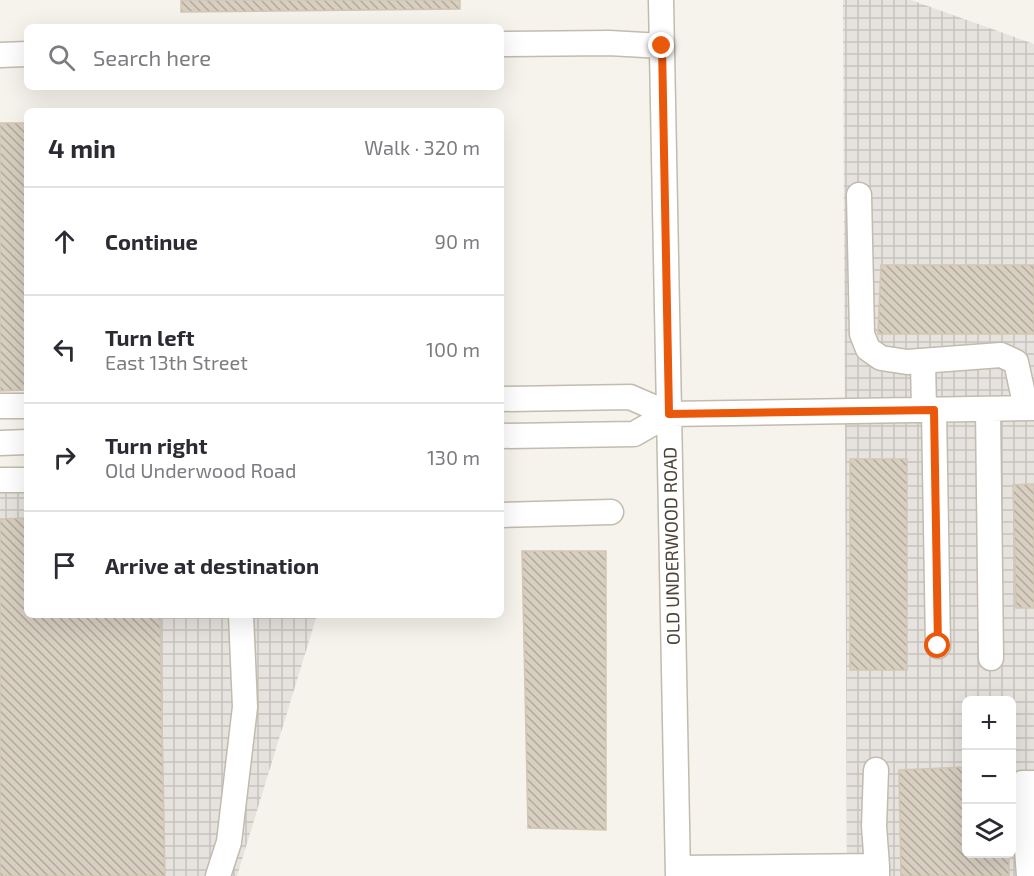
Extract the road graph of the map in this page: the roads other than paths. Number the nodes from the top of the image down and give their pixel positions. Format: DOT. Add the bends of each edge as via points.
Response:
graph roads {
  1 [pos="661,0"];
  2 [pos="504,44"];
  3 [pos="662,46"];
  4 [pos="24,54"];
  5 [pos="0,55"];
  6 [pos="859,195"];
  7 [pos="923,361"];
  8 [pos="504,399"];
  9 [pos="0,406"];
  10 [pos="24,406"];
  11 [pos="1030,408"];
  12 [pos="988,409"];
  13 [pos="929,410"];
  14 [pos="669,414"];
  15 [pos="504,436"];
  16 [pos="24,442"];
  17 [pos="0,443"];
  18 [pos="0,480"];
  19 [pos="24,480"];
  20 [pos="611,512"];
  21 [pos="504,515"];
  22 [pos="241,618"];
  23 [pos="938,646"];
  24 [pos="991,658"];
  25 [pos="876,770"];
  26 [pos="1034,783"];
  27 [pos="877,871"];
  28 [pos="678,872"];
  29 [pos="218,876"];
  30 [pos="1029,876"];
  1 -- 3 [label="street, OLD UNDERWOOD ROAD"];
  2 -- 3 [label="street"];
  3 -- 14 [label="street, OLD UNDERWOOD ROAD"];
  4 -- 5 [label="street"];
  6 -- 7 [label="street" via="862,334 868,349 881,358"];
  7 -- 11 [label="street" via="1001,355 1016,362"];
  7 -- 13 [label="street"];
  8 -- 14 [label="street" via="630,397"];
  9 -- 10 [label="street"];
  11 -- 12 [label="street"];
  12 -- 13 [label="street"];
  12 -- 24 [label="street"];
  13 -- 14 [label="street"];
  13 -- 23 [label="street"];
  14 -- 15 [label="street" via="634,434"];
  14 -- 28 [label="street, OLD UNDERWOOD ROAD"];
  16 -- 17 [label="street"];
  18 -- 19 [label="street"];
  20 -- 21 [label="street"];
  22 -- 29 [label="street" via="245,707 229,842"];
  25 -- 27 [label="street"];
  26 -- 30 [label="street" via="1022,783"];
  27 -- 28 [label="street"];
}
